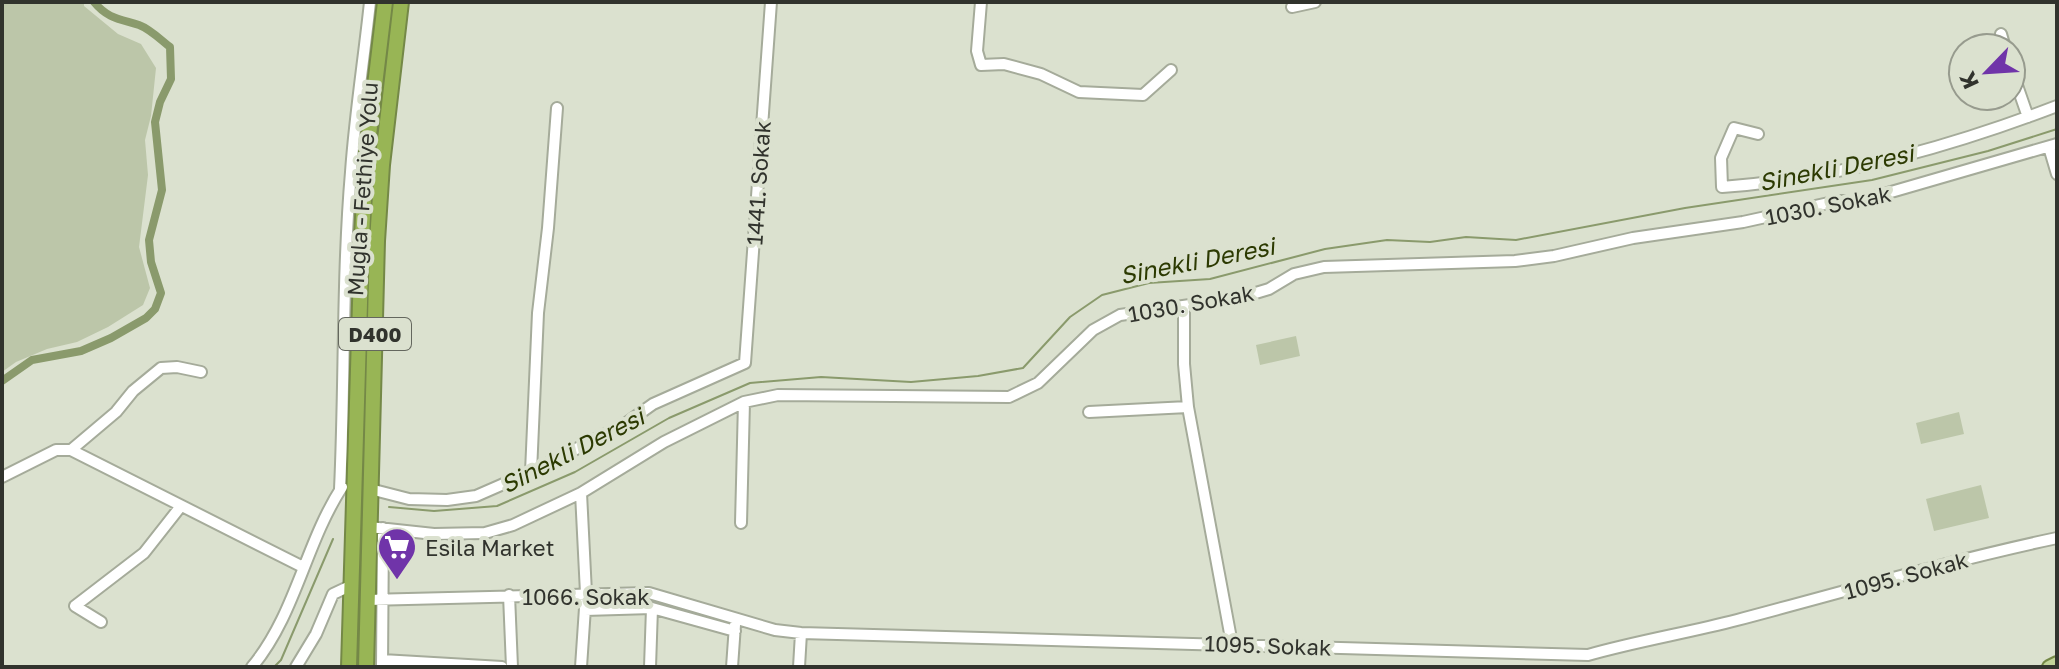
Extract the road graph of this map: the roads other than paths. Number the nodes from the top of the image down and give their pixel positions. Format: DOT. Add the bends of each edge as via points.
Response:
graph roads {
  1 [pos="370,2"];
  2 [pos="385,2"];
  3 [pos="401,2"];
  4 [pos="771,2"];
  5 [pos="981,2"];
  6 [pos="1315,2"];
  7 [pos="1292,7"];
  8 [pos="1171,70"];
  9 [pos="2057,106"];
  10 [pos="557,108"];
  11 [pos="2026,112"];
  12 [pos="2028,117"];
  13 [pos="1758,134"];
  14 [pos="2053,146"];
  15 [pos="2057,174"];
  16 [pos="344,296"];
  17 [pos="360,296"];
  18 [pos="1184,306"];
  19 [pos="201,372"];
  20 [pos="744,402"];
  21 [pos="1188,407"];
  22 [pos="1089,412"];
  23 [pos="71,450"];
  24 [pos="354,468"];
  25 [pos="531,472"];
  26 [pos="2,477"];
  27 [pos="340,489"];
  28 [pos="370,489"];
  29 [pos="581,493"];
  30 [pos="181,506"];
  31 [pos="741,523"];
  32 [pos="376,528"];
  33 [pos="2057,538"];
  34 [pos="303,567"];
  35 [pos="350,586"];
  36 [pos="586,593"];
  37 [pos="509,595"];
  38 [pos="374,600"];
  39 [pos="652,608"];
  40 [pos="585,610"];
  41 [pos="101,622"];
  42 [pos="735,625"];
  43 [pos="801,633"];
  44 [pos="1232,644"];
  45 [pos="382,663"];
  46 [pos="2057,663"];
  47 [pos="439,665"];
  48 [pos="252,667"];
  49 [pos="296,667"];
  50 [pos="349,667"];
  51 [pos="366,667"];
  52 [pos="502,667"];
  53 [pos="512,667"];
  54 [pos="581,667"];
  55 [pos="650,667"];
  56 [pos="732,667"];
  57 [pos="799,667"];
  58 [pos="2049,667"];
  1 -- 16 [label="street" via="351,171"];
  2 -- 17 [label="highway, Muğla - Fethiye Yolu / D400" via="366,160"];
  3 -- 28 [label="highway, Muğla - Fethiye Yolu / D400" via="382,165"];
  4 -- 25 [label="street, 1441. Sokak" via="745,363 653,404"];
  5 -- 8 [label="street" via="981,65 1004,64 1041,74 1079,92 1143,95"];
  6 -- 7 [label="street"];
  9 -- 12 [label="street"];
  10 -- 25 [label="street" via="538,313"];
  11 -- 12 [label="street"];
  12 -- 13 [label="street" via="1917,154 1722,187 1721,158 1734,128"];
  14 -- 15 [label="street"];
  14 -- 18 [label="street, 1030. Sokak" via="1860,201 1515,261 1324,267 1239,298"];
  16 -- 17 [label="street"];
  16 -- 27 [label="street"];
  17 -- 24 [label="highway, Muğla - Fethiye Yolu / D400"];
  18 -- 20 [label="street, 1030. Sokak" via="1120,315 1093,330 1038,383 1009,397 778,395"];
  18 -- 21 [label="street"];
  19 -- 23 [label="street" via="161,368"];
  20 -- 29 [label="street, 1030. Sokak" via="664,442"];
  20 -- 31 [label="street"];
  21 -- 22 [label="street"];
  21 -- 44 [label="street"];
  23 -- 26 [label="street" via="56,450"];
  23 -- 30 [label="street"];
  24 -- 27 [label="street"];
  24 -- 35 [label="highway, Muğla - Fethiye Yolu / D400"];
  25 -- 28 [label="street" via="476,496 447,500 409,499"];
  27 -- 34 [label="street"];
  28 -- 32 [label="highway, Muğla - Fethiye Yolu / D400"];
  29 -- 32 [label="street, 1030. Sokak" via="485,533"];
  29 -- 36 [label="street"];
  30 -- 34 [label="street"];
  30 -- 41 [label="street" via="144,553 75,606"];
  32 -- 38 [label="highway, Muğla - Fethiye Yolu / D400"];
  33 -- 44 [label="street, 1095. Sokak" via="1588,655"];
  34 -- 48 [label="street" via="271,644"];
  35 -- 49 [label="street" via="333,594"];
  35 -- 50 [label="highway, Muğla - Fethiye Yolu / D400"];
  36 -- 37 [label="street, 1066. Sokak"];
  36 -- 40 [label="street"];
  36 -- 42 [label="street, 1066. Sokak" via="649,593"];
  37 -- 38 [label="street, 1066. Sokak"];
  37 -- 53 [label="street"];
  38 -- 45 [label="street"];
  38 -- 51 [label="highway, Muğla - Fethiye Yolu / D400"];
  39 -- 40 [label="street"];
  39 -- 42 [label="street"];
  39 -- 55 [label="street"];
  40 -- 54 [label="street"];
  42 -- 43 [label="street, 1066. Sokak"];
  42 -- 56 [label="street"];
  43 -- 44 [label="street, 1095. Sokak"];
  43 -- 57 [label="street"];
  45 -- 47 [label="street"];
  46 -- 58 [label="main road"];
  47 -- 52 [label="street"];
}
